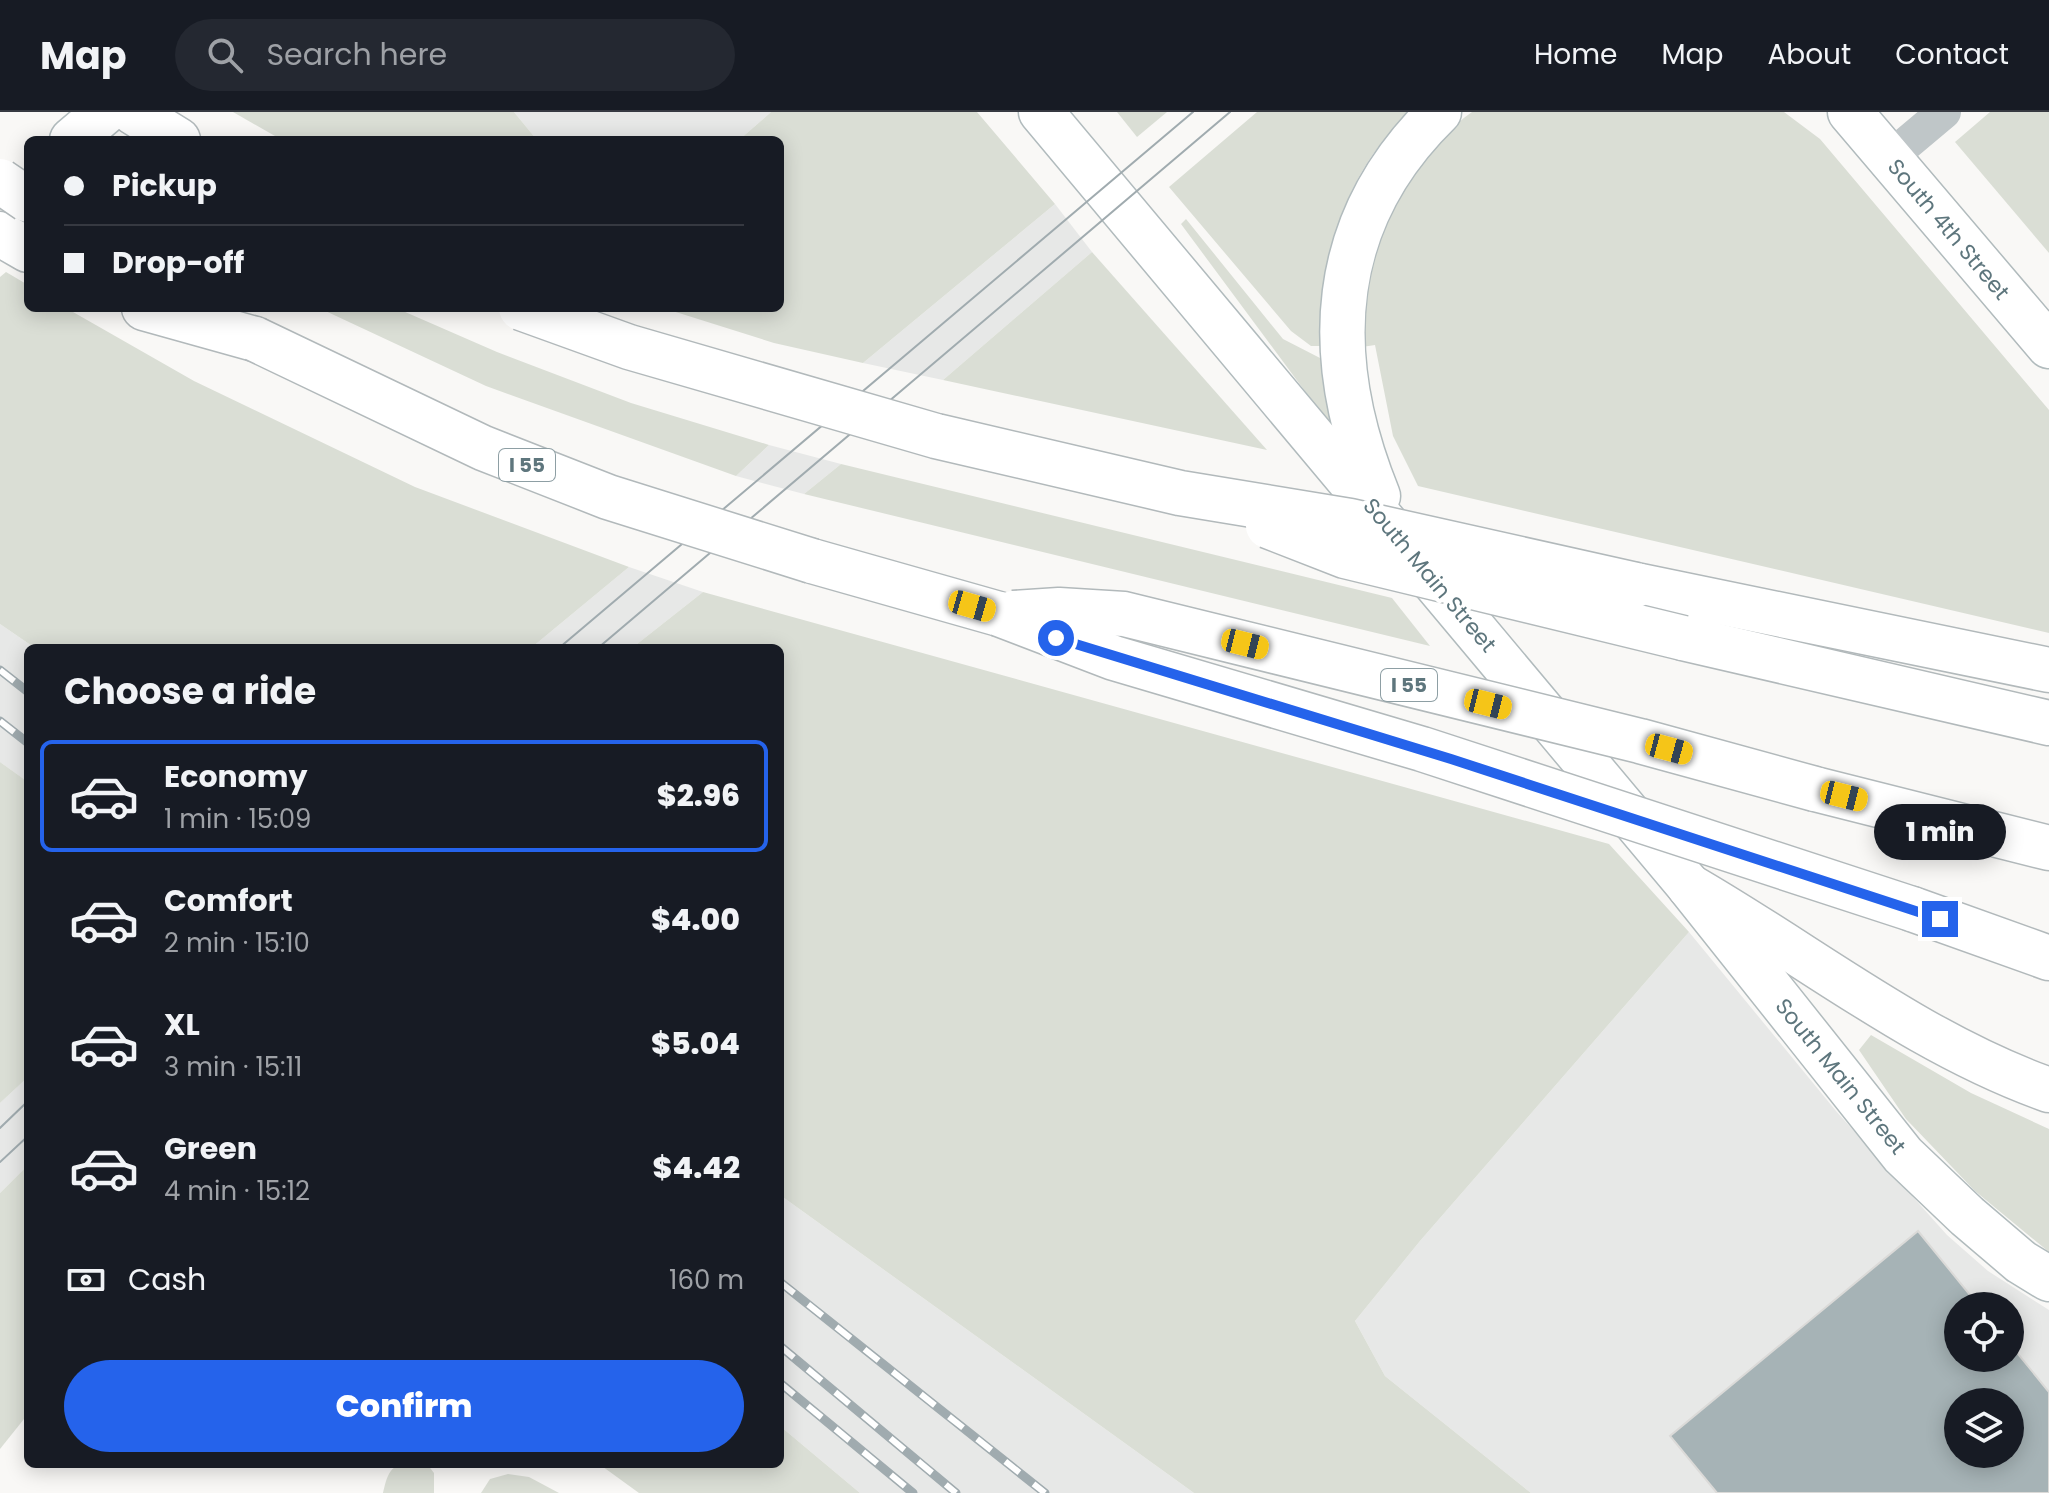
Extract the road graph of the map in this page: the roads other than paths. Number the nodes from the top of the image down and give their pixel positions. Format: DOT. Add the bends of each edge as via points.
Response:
graph roads {
  1 [pos="105,112"];
  2 [pos="133,112"];
  3 [pos="1041,112"];
  4 [pos="1076,112"];
  5 [pos="1439,112"];
  6 [pos="1850,112"];
  7 [pos="1944,112"];
  8 [pos="77,136"];
  9 [pos="172,136"];
  10 [pos="1894,154"];
  11 [pos="0,181"];
  12 [pos="24,181"];
  13 [pos="1105,187"];
  14 [pos="24,197"];
  15 [pos="0,202"];
  16 [pos="0,234"];
  17 [pos="24,248"];
  18 [pos="158,312"];
  19 [pos="209,312"];
  20 [pos="532,312"];
  21 [pos="2045,337"];
  22 [pos="255,339"];
  23 [pos="1180,493"];
  24 [pos="1392,531"];
  25 [pos="999,614"];
  26 [pos="2049,670"];
  27 [pos="2049,723"];
  28 [pos="2049,848"];
  29 [pos="1689,886"];
  30 [pos="2049,958"];
  31 [pos="2049,1090"];
  32 [pos="2049,1279"];
  1 -- 8 [label="main road"];
  2 -- 9 [label="main road"];
  3 -- 13 [label="main road, South Main Street"];
  4 -- 13 [label="main road"];
  5 -- 24 [label="main road" via="1406,144 1373,199 1350,259 1340,325 1346,393 1361,455"];
  6 -- 10 [label="main road, South 4th Street"];
  7 -- 10 [label="street"];
  10 -- 21 [label="main road, South 4th Street"];
  11 -- 14 [label="main road, bridge"];
  12 -- 15 [label="main road"];
  13 -- 24 [label="main road, South Main Street"];
  16 -- 17 [label="main road"];
  18 -- 22 [label="main road"];
  19 -- 22 [label="main road, I 55"];
  20 -- 23 [label="main road, bridge" via="790,396"];
  22 -- 25 [label="main road, I 55, bridge" via="483,448 608,497"];
  23 -- 26 [label="main road, bridge" via="1350,521"];
  23 -- 27 [label="main road, bridge" via="1345,556"];
  24 -- 29 [label="main road, South Main Street"];
  25 -- 28 [label="main road, I 55, bridge" via="1124,614"];
  25 -- 30 [label="main road, I 55, bridge" via="1114,658 1422,749"];
  29 -- 31 [label="main road" via="1766,931 1855,994"];
  29 -- 32 [label="main road, South Main Street" via="1903,1155 1978,1226"];
}
